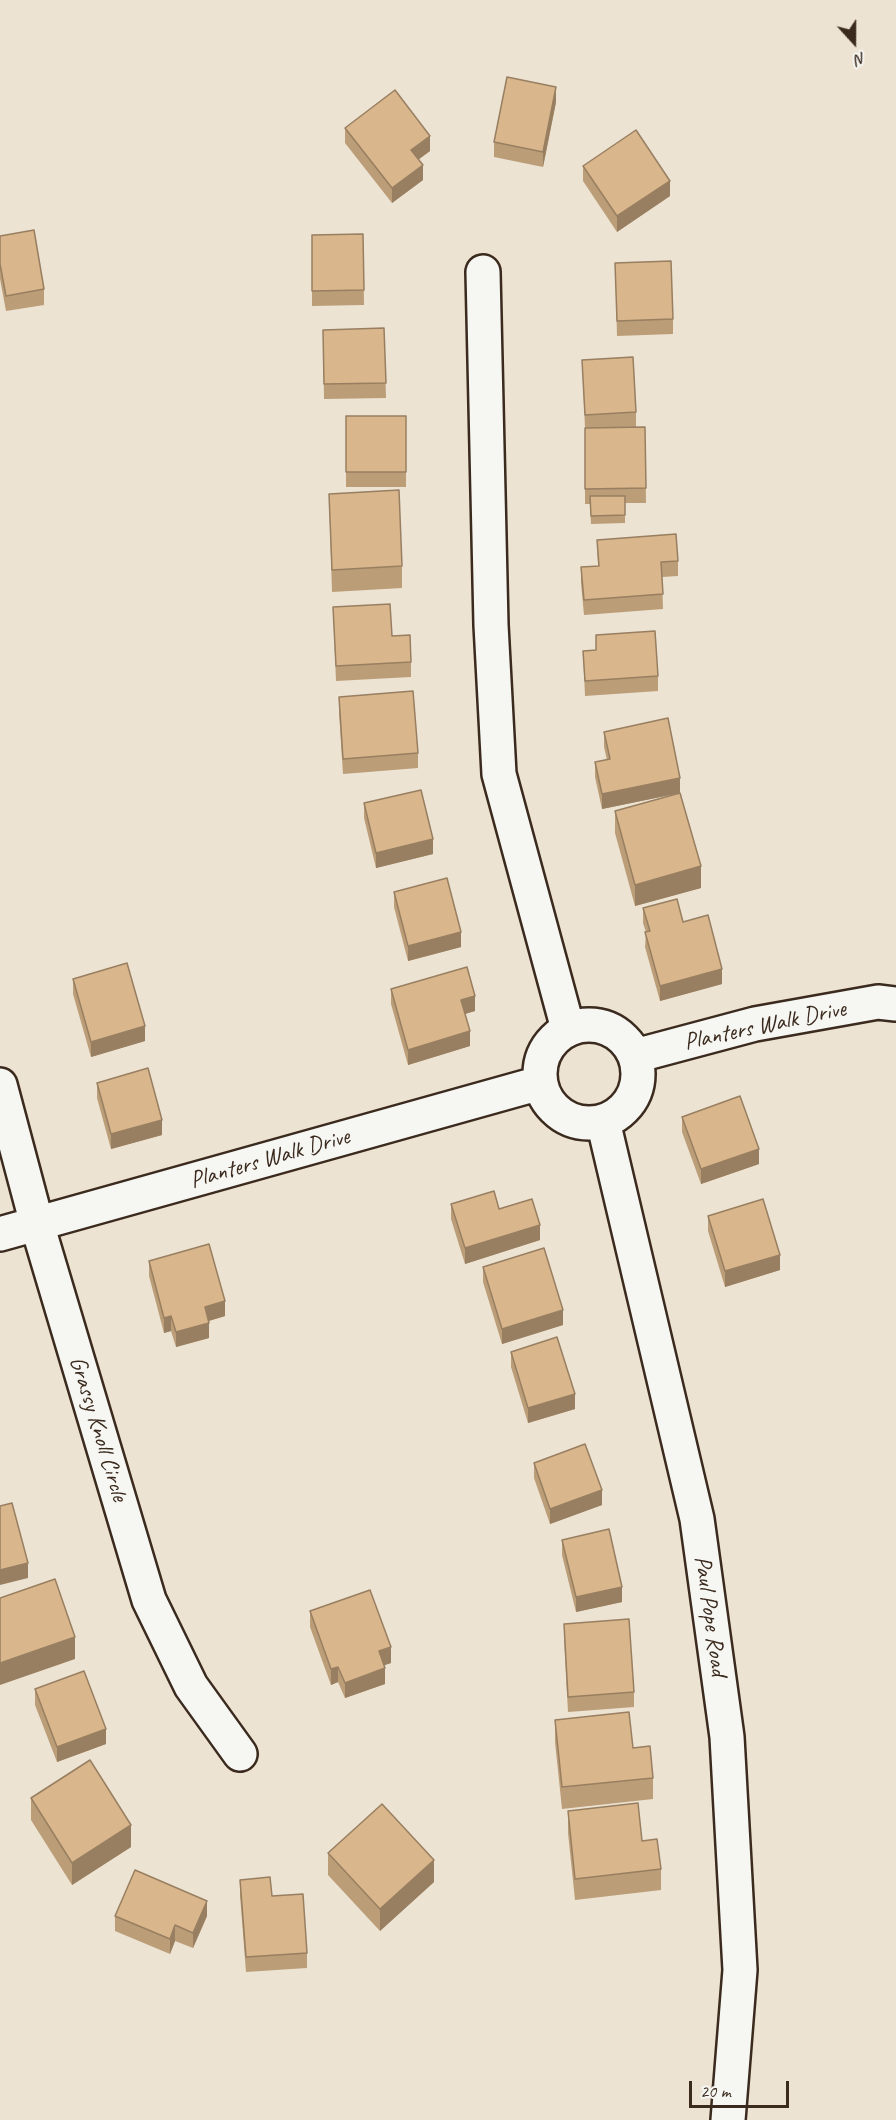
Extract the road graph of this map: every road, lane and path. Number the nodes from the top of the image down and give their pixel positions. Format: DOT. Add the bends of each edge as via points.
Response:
graph roads {
  1 [pos="483,272"];
  2 [pos="896,1004"];
  3 [pos="568,1029"];
  4 [pos="634,1056"];
  5 [pos="540,1083"];
  6 [pos="0,1085"];
  7 [pos="603,1121"];
  8 [pos="37,1224"];
  9 [pos="0,1234"];
  10 [pos="240,1754"];
  11 [pos="728,2120"];
  1 -- 3 [label="street" via="491,625 499,774"];
  2 -- 4 [label="street, Planters Walk Drive" via="878,1002 755,1024"];
  3 -- 4 [label="street" via="600,1026 615,1032 627,1042"];
  3 -- 5 [label="street" via="554,1038 545,1052"];
  4 -- 7 [label="street" via="638,1072 635,1088 617,1114"];
  5 -- 7 [label="street" via="556,1111 586,1123"];
  5 -- 8 [label="street, Planters Walk Drive"];
  6 -- 8 [label="street, Grassy Knoll Circle"];
  7 -- 11 [label="street, Paul Pope Road" via="696,1519 727,1737 740,1971"];
  8 -- 9 [label="street, Planters Walk Drive"];
  8 -- 10 [label="street, Grassy Knoll Circle" via="149,1600 191,1686"];
}
